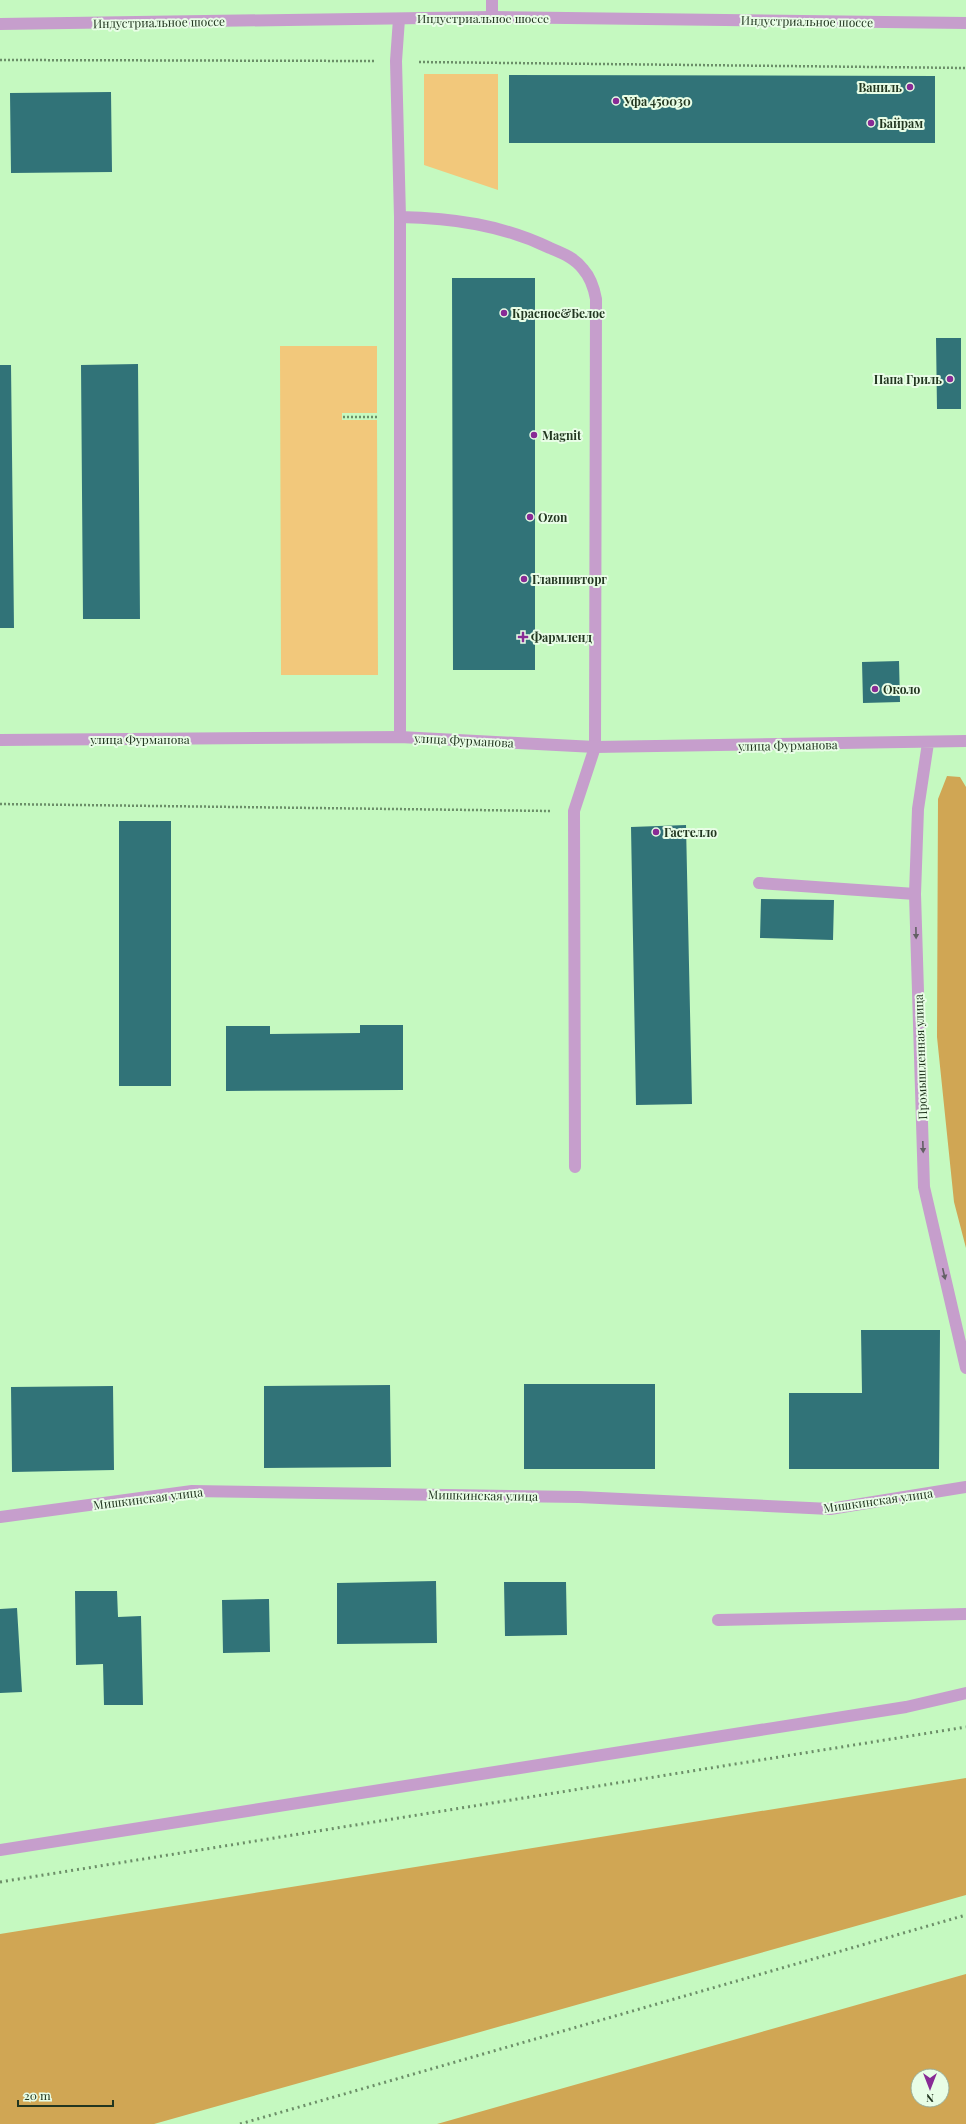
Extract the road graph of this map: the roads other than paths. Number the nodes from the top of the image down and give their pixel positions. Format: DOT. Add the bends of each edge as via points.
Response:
graph roads {
  1 [pos="492,0"];
  2 [pos="399,18"];
  3 [pos="492,18"];
  4 [pos="966,23"];
  5 [pos="0,24"];
  6 [pos="400,217"];
  7 [pos="400,737"];
  8 [pos="0,740"];
  9 [pos="966,741"];
  10 [pos="928,743"];
  11 [pos="595,747"];
  12 [pos="759,883"];
  13 [pos="915,894"];
  14 [pos="575,1167"];
  15 [pos="966,1368"];
  16 [pos="966,1486"];
  17 [pos="0,1517"];
  18 [pos="966,1614"];
  19 [pos="718,1620"];
  20 [pos="966,1693"];
  21 [pos="0,1850"];
  1 -- 3 [label="street"];
  2 -- 3 [label="street, Индустриальное шоссе"];
  2 -- 5 [label="street, Индустриальное шоссе"];
  2 -- 6 [label="street" via="396,62"];
  3 -- 4 [label="street, Индустриальное шоссе"];
  6 -- 7 [label="street"];
  6 -- 11 [label="street" via="454,219 527,236 578,263 590,278 594,289"];
  7 -- 8 [label="street, улица Фурманова"];
  7 -- 11 [label="street, улица Фурманова"];
  9 -- 10 [label="street, улица Фурманова"];
  10 -- 11 [label="street, улица Фурманова"];
  10 -- 13 [label="street, Промышленная улица" via="918,809"];
  11 -- 14 [label="street" via="574,811"];
  12 -- 13 [label="street"];
  13 -- 15 [label="street, Промышленная улица, one-way" via="924,1187"];
  16 -- 17 [label="street, Мишкинская улица" via="830,1509 579,1497 192,1491"];
  18 -- 19 [label="street"];
  20 -- 21 [label="street" via="898,1709"];
}
